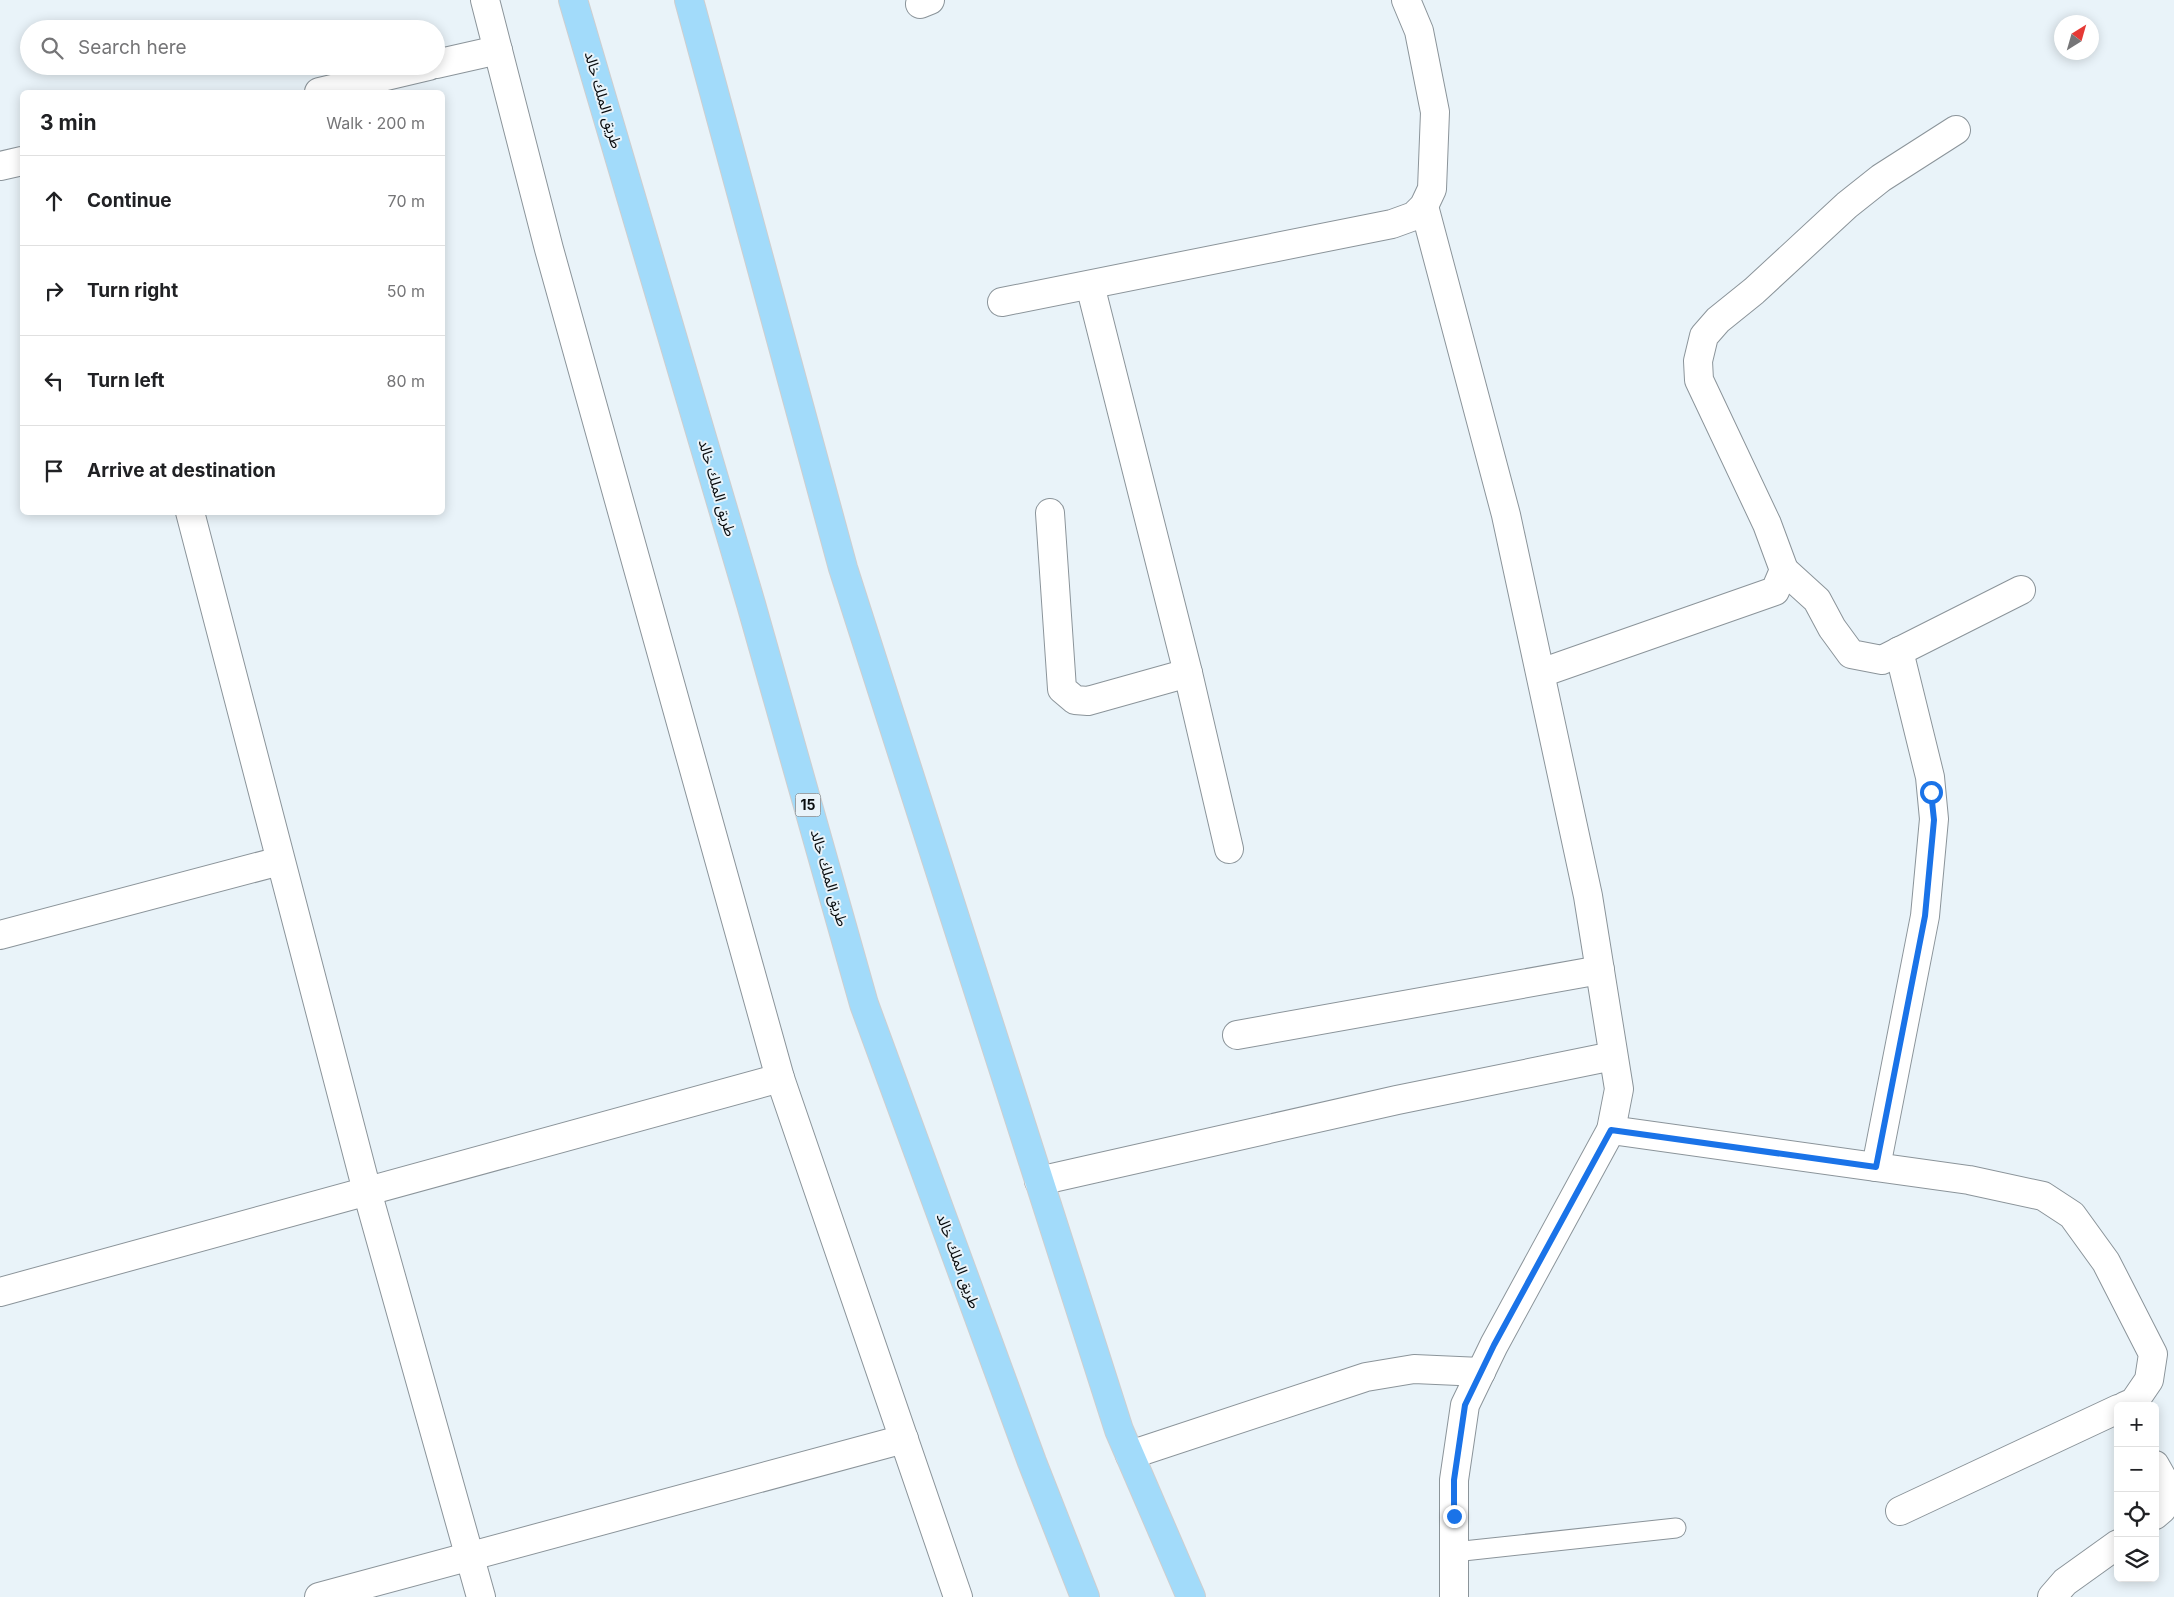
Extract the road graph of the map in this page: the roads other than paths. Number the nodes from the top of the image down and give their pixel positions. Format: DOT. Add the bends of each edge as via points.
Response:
graph roads {
  1 [pos="485,0"];
  2 [pos="573,0"];
  3 [pos="689,0"];
  4 [pos="1406,0"];
  5 [pos="498,50"];
  6 [pos="445,62"];
  7 [pos="391,75"];
  8 [pos="327,90"];
  9 [pos="1956,130"];
  10 [pos="20,161"];
  11 [pos="0,166"];
  12 [pos="1424,206"];
  13 [pos="1090,284"];
  14 [pos="1002,302"];
  15 [pos="1050,513"];
  16 [pos="191,515"];
  17 [pos="1784,570"];
  18 [pos="2021,590"];
  19 [pos="1899,651"];
  20 [pos="1188,673"];
  21 [pos="1540,673"];
  22 [pos="1229,849"];
  23 [pos="280,861"];
  24 [pos="0,935"];
  25 [pos="1600,970"];
  26 [pos="1237,1035"];
  27 [pos="1614,1056"];
  28 [pos="780,1078"];
  29 [pos="1611,1130"];
  30 [pos="1876,1167"];
  31 [pos="1039,1181"];
  32 [pos="367,1191"];
  33 [pos="0,1292"];
  34 [pos="1481,1372"];
  35 [pos="2134,1402"];
  36 [pos="2114,1411"];
  37 [pos="904,1439"];
  38 [pos="1130,1455"];
  39 [pos="2159,1472"];
  40 [pos="1900,1511"];
  41 [pos="2159,1512"];
  42 [pos="1676,1528"];
  43 [pos="2114,1547"];
  44 [pos="1454,1552"];
  45 [pos="470,1556"];
  46 [pos="319,1597"];
  47 [pos="481,1597"];
  48 [pos="958,1597"];
  49 [pos="1084,1597"];
  50 [pos="1191,1597"];
  51 [pos="1454,1597"];
  52 [pos="2052,1597"];
  1 -- 5 [label="street"];
  2 -- 49 [label="highway, طريق الملك خالد / 15" via="749,595 864,1004"];
  3 -- 31 [label="highway" via="843,568"];
  4 -- 12 [label="street" via="1419,31 1435,112 1432,188"];
  5 -- 6 [label="street"];
  5 -- 28 [label="street"];
  7 -- 8 [label="street"];
  9 -- 17 [label="street" via="1881,178 1847,205 1704,336 1698,361 1699,380 1767,524"];
  10 -- 11 [label="street"];
  12 -- 13 [label="street" via="1414,216 1392,224"];
  12 -- 21 [label="street" via="1506,515"];
  13 -- 14 [label="street"];
  13 -- 20 [label="street"];
  15 -- 20 [label="street" via="1062,689 1075,700 1088,701"];
  16 -- 23 [label="street"];
  17 -- 19 [label="street" via="1817,600 1851,654 1882,660"];
  17 -- 21 [label="street" via="1775,591"];
  18 -- 19 [label="street"];
  19 -- 30 [label="street" via="1930,778 1934,820 1925,916"];
  20 -- 22 [label="street"];
  21 -- 25 [label="street" via="1588,896"];
  23 -- 24 [label="street"];
  23 -- 32 [label="street"];
  25 -- 26 [label="street"];
  25 -- 27 [label="street"];
  27 -- 29 [label="street" via="1619,1090"];
  27 -- 31 [label="street" via="1397,1100"];
  28 -- 32 [label="street"];
  28 -- 37 [label="street"];
  29 -- 30 [label="street"];
  29 -- 34 [label="street"];
  30 -- 35 [label="street" via="1969,1180 2043,1196 2072,1215 2106,1262 2153,1354 2149,1380"];
  31 -- 38 [label="highway" via="1119,1430"];
  32 -- 33 [label="street"];
  32 -- 45 [label="street"];
  34 -- 38 [label="street" via="1414,1369 1366,1377"];
  34 -- 44 [label="street" via="1465,1405 1454,1480"];
  36 -- 40 [label="street"];
  37 -- 45 [label="street"];
  37 -- 48 [label="street"];
  38 -- 50 [label="highway"];
  39 -- 41 [label="street" via="2169,1490"];
  42 -- 44 [label="lane"];
  43 -- 52 [label="street" via="2065,1582"];
  44 -- 51 [label="street"];
  45 -- 46 [label="street"];
  45 -- 47 [label="street"];
}
